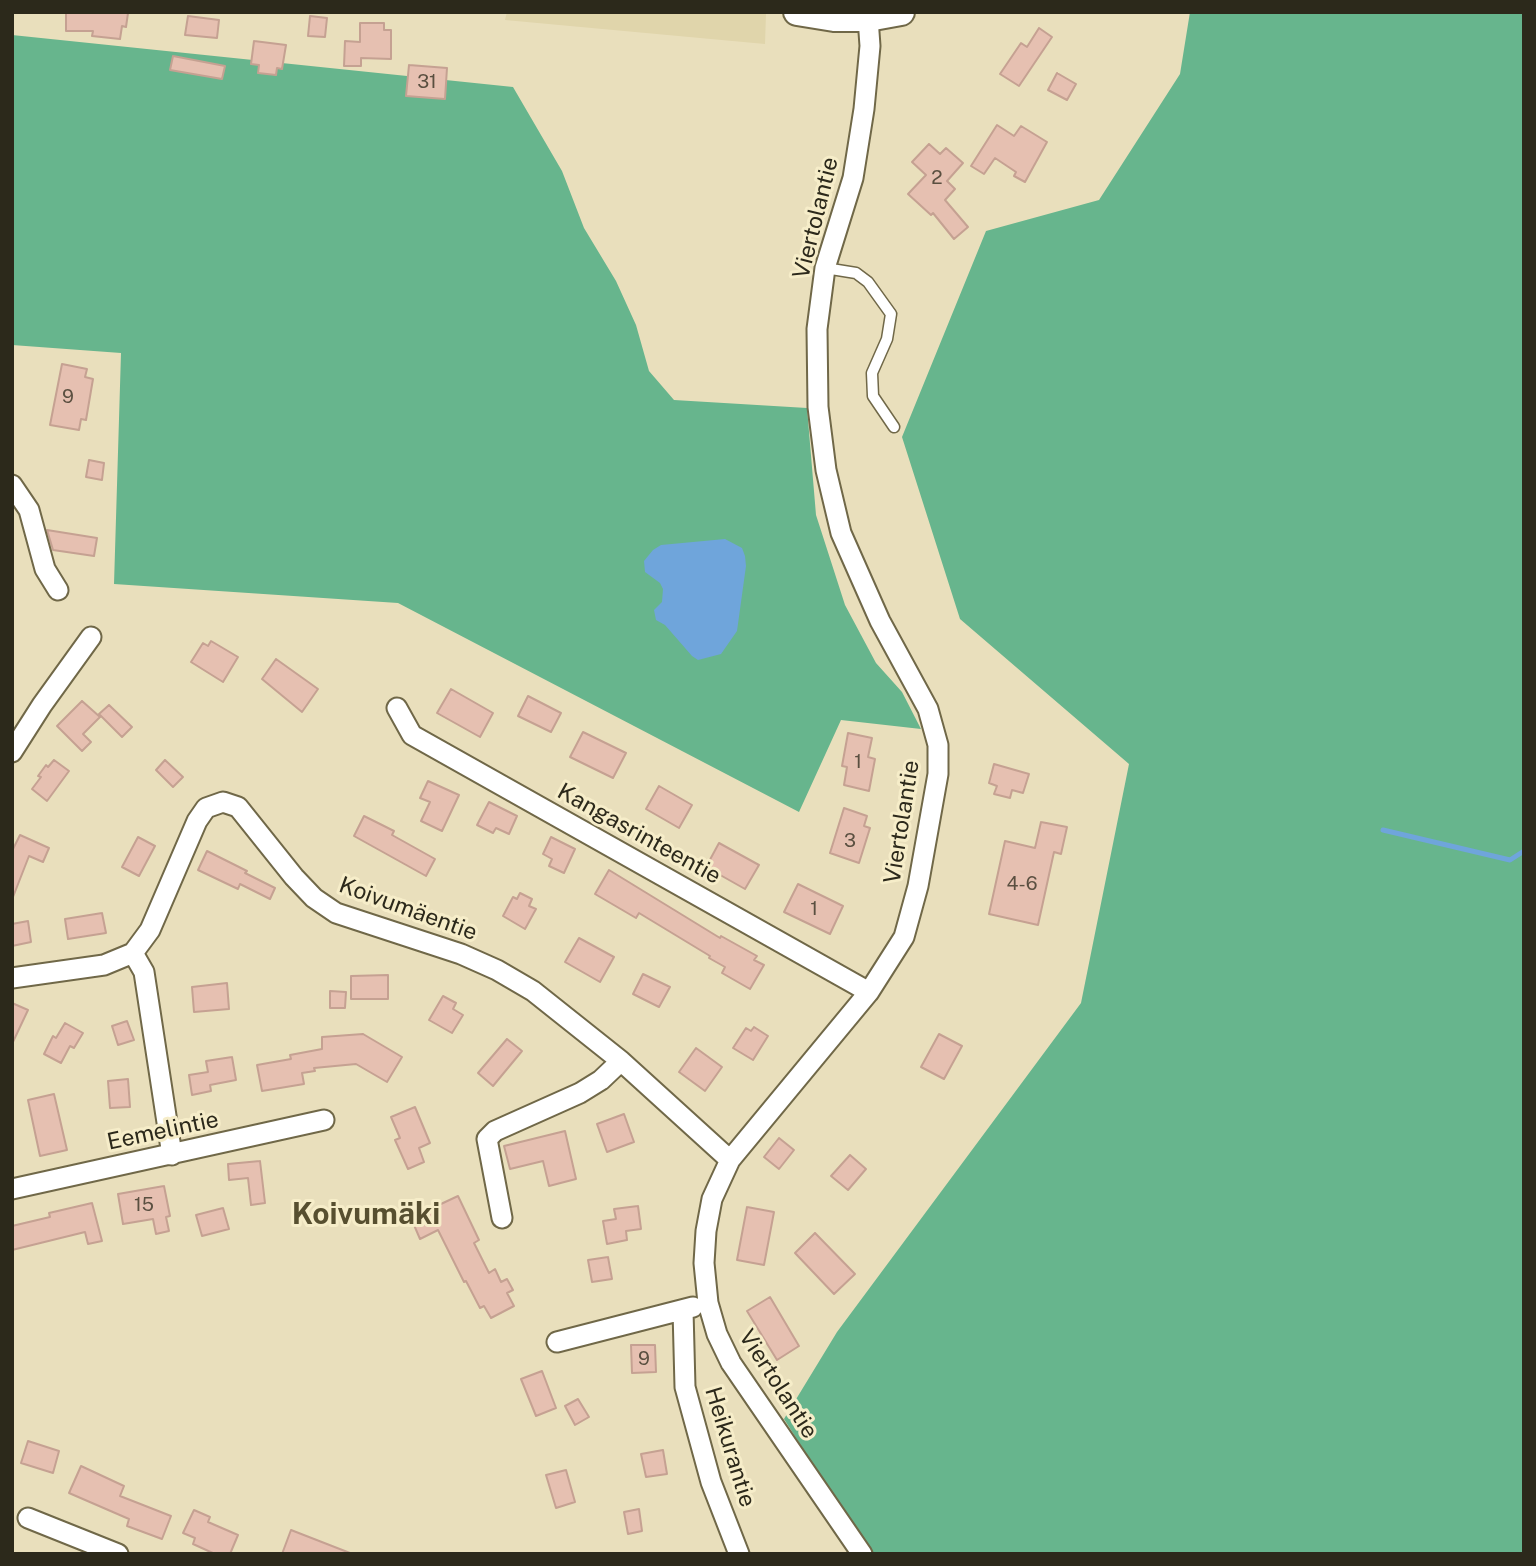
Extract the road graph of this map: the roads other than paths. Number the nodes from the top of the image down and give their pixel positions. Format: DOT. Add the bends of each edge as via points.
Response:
graph roads {
  1 [pos="797,12"];
  2 [pos="901,12"];
  3 [pos="868,18"];
  4 [pos="825,268"];
  5 [pos="894,427"];
  6 [pos="12,485"];
  7 [pos="58,590"];
  8 [pos="91,637"];
  9 [pos="397,708"];
  10 [pos="12,752"];
  11 [pos="132,953"];
  12 [pos="12,978"];
  13 [pos="869,992"];
  14 [pos="621,1061"];
  15 [pos="324,1120"];
  16 [pos="172,1155"];
  17 [pos="730,1160"];
  18 [pos="12,1189"];
  19 [pos="502,1218"];
  20 [pos="708,1303"];
  21 [pos="683,1310"];
  22 [pos="557,1342"];
  23 [pos="28,1518"];
  24 [pos="118,1554"];
  25 [pos="739,1554"];
  26 [pos="862,1554"];
  1 -- 3 [label="main road"];
  2 -- 3 [label="main road"];
  3 -- 4 [label="street, Viertolantie" via="866,96 853,178"];
  4 -- 5 [label="lane" via="856,273 891,314 887,339 872,373 873,396"];
  4 -- 13 [label="street, Viertolantie" via="817,329 825,470 841,533 880,621 928,709 938,746 936,787 904,937"];
  6 -- 7 [label="street" via="29,510 45,569"];
  8 -- 10 [label="street"];
  9 -- 13 [label="street, Kangasrinteentie" via="412,735"];
  11 -- 12 [label="street" via="104,965"];
  11 -- 14 [label="street, Koivumäentie" via="150,930 197,821 206,808 223,802 238,807 294,877 336,913 498,970 533,991"];
  11 -- 16 [label="street" via="144,972"];
  13 -- 17 [label="street, Viertolantie"];
  14 -- 17 [label="street, Koivumäentie"];
  14 -- 19 [label="street" via="580,1093 486,1139"];
  15 -- 16 [label="street, Eemelintie"];
  16 -- 18 [label="street, Eemelintie"];
  17 -- 20 [label="street, Viertolantie" via="712,1199 706,1231"];
  20 -- 21 [label="street"];
  20 -- 26 [label="street, Viertolantie" via="731,1363"];
  21 -- 22 [label="street"];
  21 -- 25 [label="street, Heikurantie" via="685,1387 711,1482"];
  23 -- 24 [label="street"];
}
